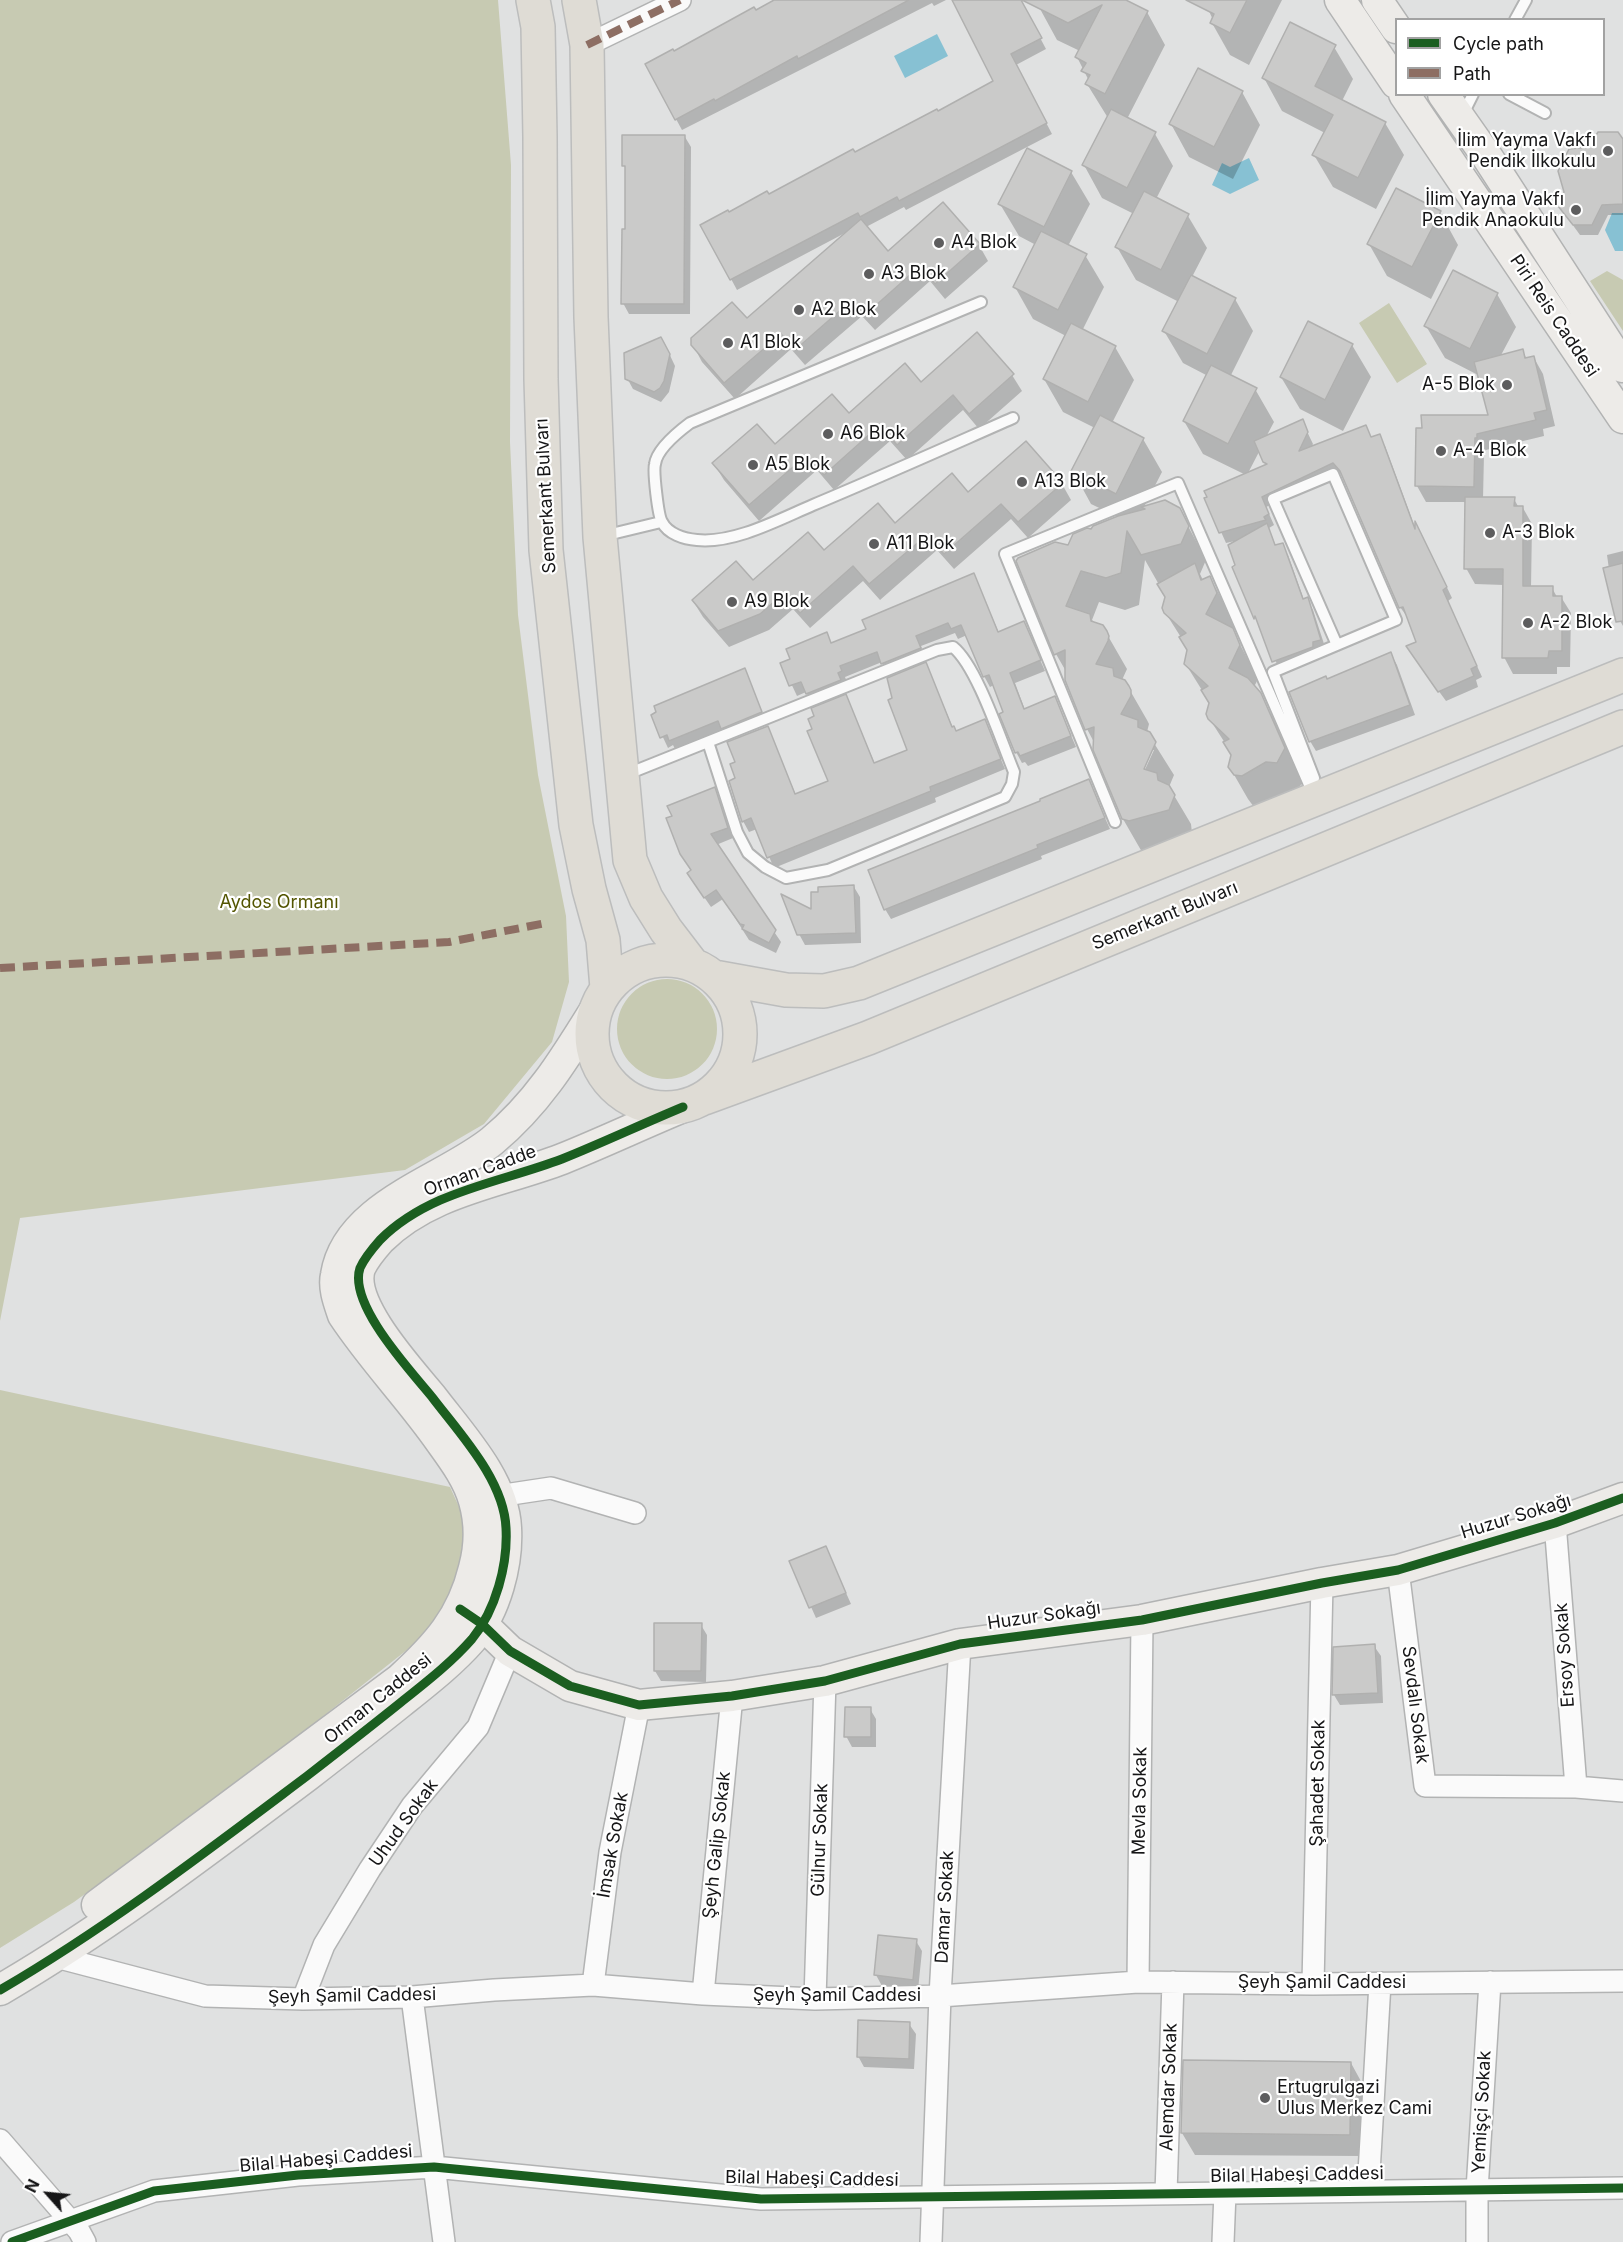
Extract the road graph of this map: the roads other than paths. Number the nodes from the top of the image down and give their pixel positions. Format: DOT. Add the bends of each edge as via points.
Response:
graph roads {
  1 [pos="534,0"];
  2 [pos="579,0"];
  3 [pos="680,0"];
  4 [pos="1340,0"];
  5 [pos="1377,0"];
  6 [pos="1526,0"];
  7 [pos="1516,18"];
  8 [pos="1395,27"];
  9 [pos="587,45"];
  10 [pos="1395,82"];
  11 [pos="1405,96"];
  12 [pos="1447,96"];
  13 [pos="1513,96"];
  14 [pos="1467,107"];
  15 [pos="1545,113"];
  16 [pos="981,302"];
  17 [pos="1623,368"];
  18 [pos="1623,417"];
  19 [pos="1013,418"];
  20 [pos="661,522"];
  21 [pos="600,537"];
  22 [pos="1337,645"];
  23 [pos="1623,675"];
  24 [pos="1623,727"];
  25 [pos="708,742"];
  26 [pos="622,777"];
  27 [pos="1318,798"];
  28 [pos="1115,822"];
  29 [pos="703,970"];
  30 [pos="602,998"];
  31 [pos="693,1103"];
  32 [pos="364,1326"];
  33 [pos="498,1496"];
  34 [pos="1623,1498"];
  35 [pos="635,1513"];
  36 [pos="1555,1523"];
  37 [pos="1398,1570"];
  38 [pos="1322,1583"];
  39 [pos="471,1616"];
  40 [pos="1142,1620"];
  41 [pos="960,1644"];
  42 [pos="510,1651"];
  43 [pos="825,1681"];
  44 [pos="732,1696"];
  45 [pos="639,1706"];
  46 [pos="1576,1786"];
  47 [pos="1623,1791"];
  48 [pos="56,1957"];
  49 [pos="0,1968"];
  50 [pos="1623,1981"];
  51 [pos="1138,1982"];
  52 [pos="1173,1982"];
  53 [pos="1490,1982"];
  54 [pos="1380,1983"];
  55 [pos="1313,1984"];
  56 [pos="592,1985"];
  57 [pos="0,1990"];
  58 [pos="703,1994"];
  59 [pos="940,1996"];
  60 [pos="412,1997"];
  61 [pos="815,1998"];
  62 [pos="303,1999"];
  63 [pos="0,2140"];
  64 [pos="434,2167"];
  65 [pos="1623,2188"];
  66 [pos="1368,2190"];
  67 [pos="1477,2190"];
  68 [pos="1166,2193"];
  69 [pos="1225,2193"];
  70 [pos="932,2196"];
  71 [pos="71,2221"];
  72 [pos="12,2242"];
  73 [pos="85,2242"];
  74 [pos="444,2242"];
  75 [pos="931,2242"];
  76 [pos="1223,2242"];
  77 [pos="1477,2242"];
  1 -- 30 [label="main road, Semerkant Bulvarı" via="538,27 546,550 576,825 603,940"];
  2 -- 9 [label="main road"];
  3 -- 9 [label="street"];
  4 -- 10 [label="street"];
  5 -- 8 [label="street"];
  6 -- 7 [label="lane"];
  9 -- 21 [label="main road" via="591,317"];
  11 -- 18 [label="street, Piri Reis Caddesi"];
  12 -- 14 [label="street, Piri Reis Caddesi"];
  13 -- 15 [label="lane"];
  14 -- 17 [label="street, Piri Reis Caddesi"];
  16 -- 20 [label="lane" via="690,423 670,439 654,462"];
  19 -- 20 [label="lane" via="865,483 725,538 697,540 675,535"];
  20 -- 21 [label="lane"];
  21 -- 26 [label="main road"];
  22 -- 22 [label="lane" via="1396,620 1333,474 1273,499"];
  22 -- 27 [label="lane" via="1273,672"];
  23 -- 27 [label="main road"];
  24 -- 31 [label="main road, Semerkant Bulvarı" via="868,1038"];
  25 -- 25 [label="lane" via="953,647 962,654 983,695 1014,771 1005,797 828,870 786,878 748,853"];
  25 -- 26 [label="lane"];
  26 -- 29 [label="main road" via="630,860 646,898 666,930"];
  27 -- 28 [label="lane" via="1178,483 1005,554"];
  27 -- 29 [label="main road" via="859,983 825,991 786,990"];
  29 -- 30 [label="main road" via="669,959 646,962 624,972"];
  29 -- 31 [label="main road" via="729,995 738,1016 740,1040 734,1063 722,1083"];
  30 -- 31 [label="main road" via="591,1031 594,1053 603,1074 618,1092 638,1103 660,1108"];
  30 -- 32 [label="street, Orman Cadde" via="556,1073 518,1117 466,1159 379,1211 353,1238 335,1276 337,1296 343,1315"];
  31 -- 32 [label="street, Orman Cadde" via="559,1160 454,1194 401,1221 367,1254 359,1272"];
  32 -- 33 [label="street, Orman Caddesi" via="477,1453"];
  32 -- 39 [label="street, Orman Caddesi" via="458,1465 474,1500 479,1532 470,1587"];
  33 -- 35 [label="street" via="551,1488"];
  33 -- 39 [label="street, Orman Caddesi" via="506,1529 501,1577"];
  34 -- 36 [label="street, Huzur Sokağı"];
  36 -- 37 [label="street, Huzur Sokağı"];
  36 -- 46 [label="street, Ersoy Sokak"];
  37 -- 38 [label="street, Huzur Sokağı"];
  37 -- 46 [label="street, Sevdalı Sokak" via="1425,1786"];
  38 -- 40 [label="street, Huzur Sokağı"];
  38 -- 55 [label="street, Şahadet Sokak"];
  39 -- 42 [label="street, Huzur Sokağı"];
  39 -- 48 [label="street, Orman Caddesi" via="473,1638 446,1666 182,1869"];
  39 -- 49 [label="street, Orman Caddesi" via="445,1633 400,1679 61,1931"];
  40 -- 41 [label="street, Huzur Sokağı"];
  40 -- 51 [label="street, Mevla Sokak"];
  41 -- 43 [label="street, Huzur Sokağı"];
  41 -- 59 [label="street, Damar Sokak"];
  42 -- 45 [label="street, Huzur Sokağı" via="570,1686"];
  42 -- 62 [label="street, Uhud Sokak" via="478,1727 412,1806 370,1869 324,1945"];
  43 -- 44 [label="street, Huzur Sokağı"];
  43 -- 61 [label="street, Gülnur Sokak"];
  44 -- 45 [label="street, Huzur Sokağı"];
  44 -- 58 [label="street, Şeyh Galip Sokak"];
  45 -- 56 [label="street, İmsak Sokak" via="610,1852"];
  46 -- 47 [label="street, Sevdalı Sokak"];
  48 -- 57 [label="street, Orman Caddesi"];
  48 -- 62 [label="street, Şeyh Şamil Caddesi" via="205,1996"];
  50 -- 53 [label="street, Şeyh Şamil Caddesi"];
  51 -- 52 [label="street, Şeyh Şamil Caddesi"];
  51 -- 59 [label="street, Şeyh Şamil Caddesi"];
  52 -- 55 [label="street, Şeyh Şamil Caddesi"];
  52 -- 68 [label="street, Alemdar Sokak"];
  53 -- 54 [label="street, Şeyh Şamil Caddesi"];
  53 -- 67 [label="street, Yemişçi Sokak"];
  54 -- 55 [label="street, Şeyh Şamil Caddesi"];
  54 -- 66 [label="street"];
  56 -- 58 [label="street, Şeyh Şamil Caddesi"];
  56 -- 60 [label="street, Şeyh Şamil Caddesi"];
  58 -- 61 [label="street, Şeyh Şamil Caddesi"];
  59 -- 61 [label="street, Şeyh Şamil Caddesi"];
  59 -- 70 [label="street, Damar Sokak"];
  60 -- 62 [label="street, Şeyh Şamil Caddesi"];
  60 -- 64 [label="street"];
  63 -- 71 [label="street"];
  64 -- 70 [label="street, Bilal Habeşi Caddesi" via="761,2199"];
  64 -- 71 [label="street, Bilal Habeşi Caddesi" via="298,2175 154,2191"];
  64 -- 74 [label="street"];
  65 -- 67 [label="street, Bilal Habeşi Caddesi"];
  66 -- 67 [label="street, Bilal Habeşi Caddesi"];
  66 -- 69 [label="street, Bilal Habeşi Caddesi"];
  67 -- 77 [label="street, Yemişçi Sokak"];
  68 -- 69 [label="street, Bilal Habeşi Caddesi"];
  68 -- 70 [label="street, Bilal Habeşi Caddesi"];
  69 -- 76 [label="street, Bilal Habeşi Caddesi"];
  70 -- 75 [label="street, Damar Sokak"];
  71 -- 72 [label="street, Bilal Habeşi Caddesi"];
  71 -- 73 [label="street"];
}
